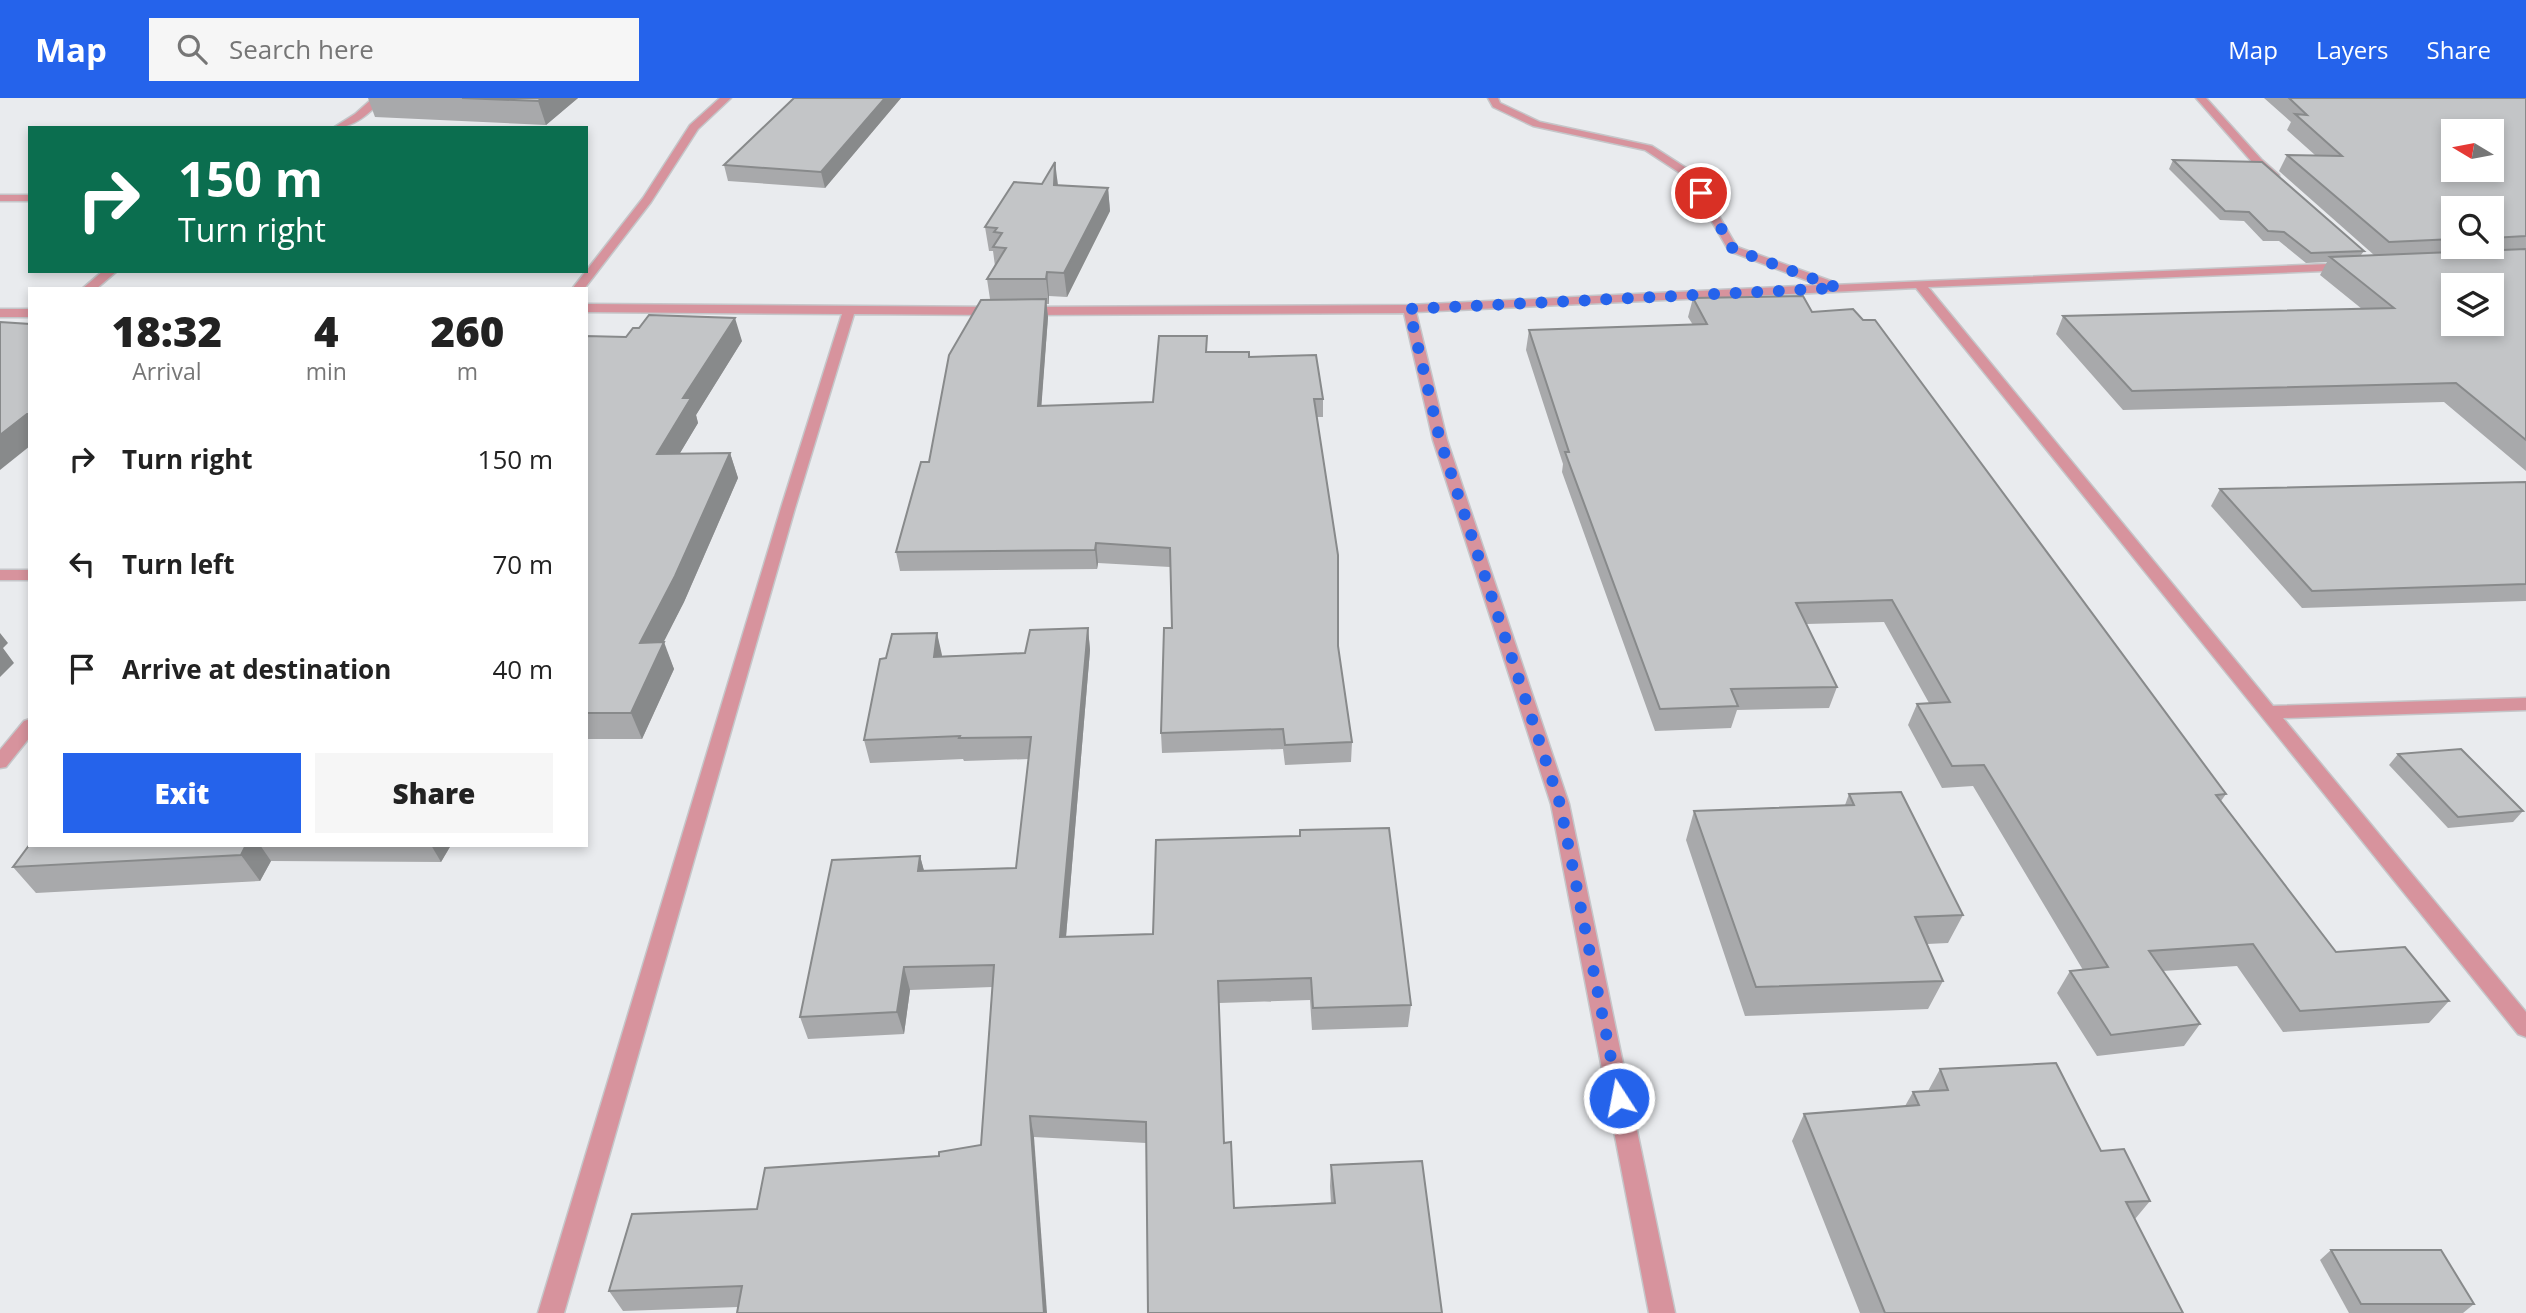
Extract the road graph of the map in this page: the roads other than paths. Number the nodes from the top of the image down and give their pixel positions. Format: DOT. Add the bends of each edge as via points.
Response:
graph roads {
  1 [pos="379,98"];
  2 [pos="726,98"];
  3 [pos="1493,98"];
  4 [pos="2201,98"];
  5 [pos="342,126"];
  6 [pos="2287,187"];
  7 [pos="0,198"];
  8 [pos="28,198"];
  9 [pos="2361,266"];
  10 [pos="108,273"];
  11 [pos="1919,284"];
  12 [pos="91,287"];
  13 [pos="580,287"];
  14 [pos="1838,288"];
  15 [pos="588,308"];
  16 [pos="1409,309"];
  17 [pos="849,312"];
  18 [pos="0,313"];
  19 [pos="28,313"];
  20 [pos="0,575"];
  21 [pos="28,575"];
  22 [pos="2526,704"];
  23 [pos="2270,712"];
  24 [pos="28,727"];
  25 [pos="0,762"];
  26 [pos="2526,1028"];
  27 [pos="551,1313"];
  28 [pos="1662,1313"];
  1 -- 5 [label="street"];
  2 -- 13 [label="street" via="694,127 647,200"];
  3 -- 14 [label="street" via="1496,104 1537,124 1648,148 1690,175 1733,249"];
  4 -- 6 [label="street" via="2257,161"];
  7 -- 8 [label="street"];
  9 -- 11 [label="street"];
  10 -- 12 [label="street"];
  11 -- 14 [label="street"];
  11 -- 23 [label="street"];
  14 -- 16 [label="street"];
  15 -- 17 [label="street"];
  16 -- 17 [label="street"];
  16 -- 28 [label="street" via="1440,440 1560,804"];
  17 -- 27 [label="street"];
  18 -- 19 [label="street"];
  20 -- 21 [label="street"];
  22 -- 23 [label="street"];
  23 -- 26 [label="street"];
  24 -- 25 [label="street"];
}
